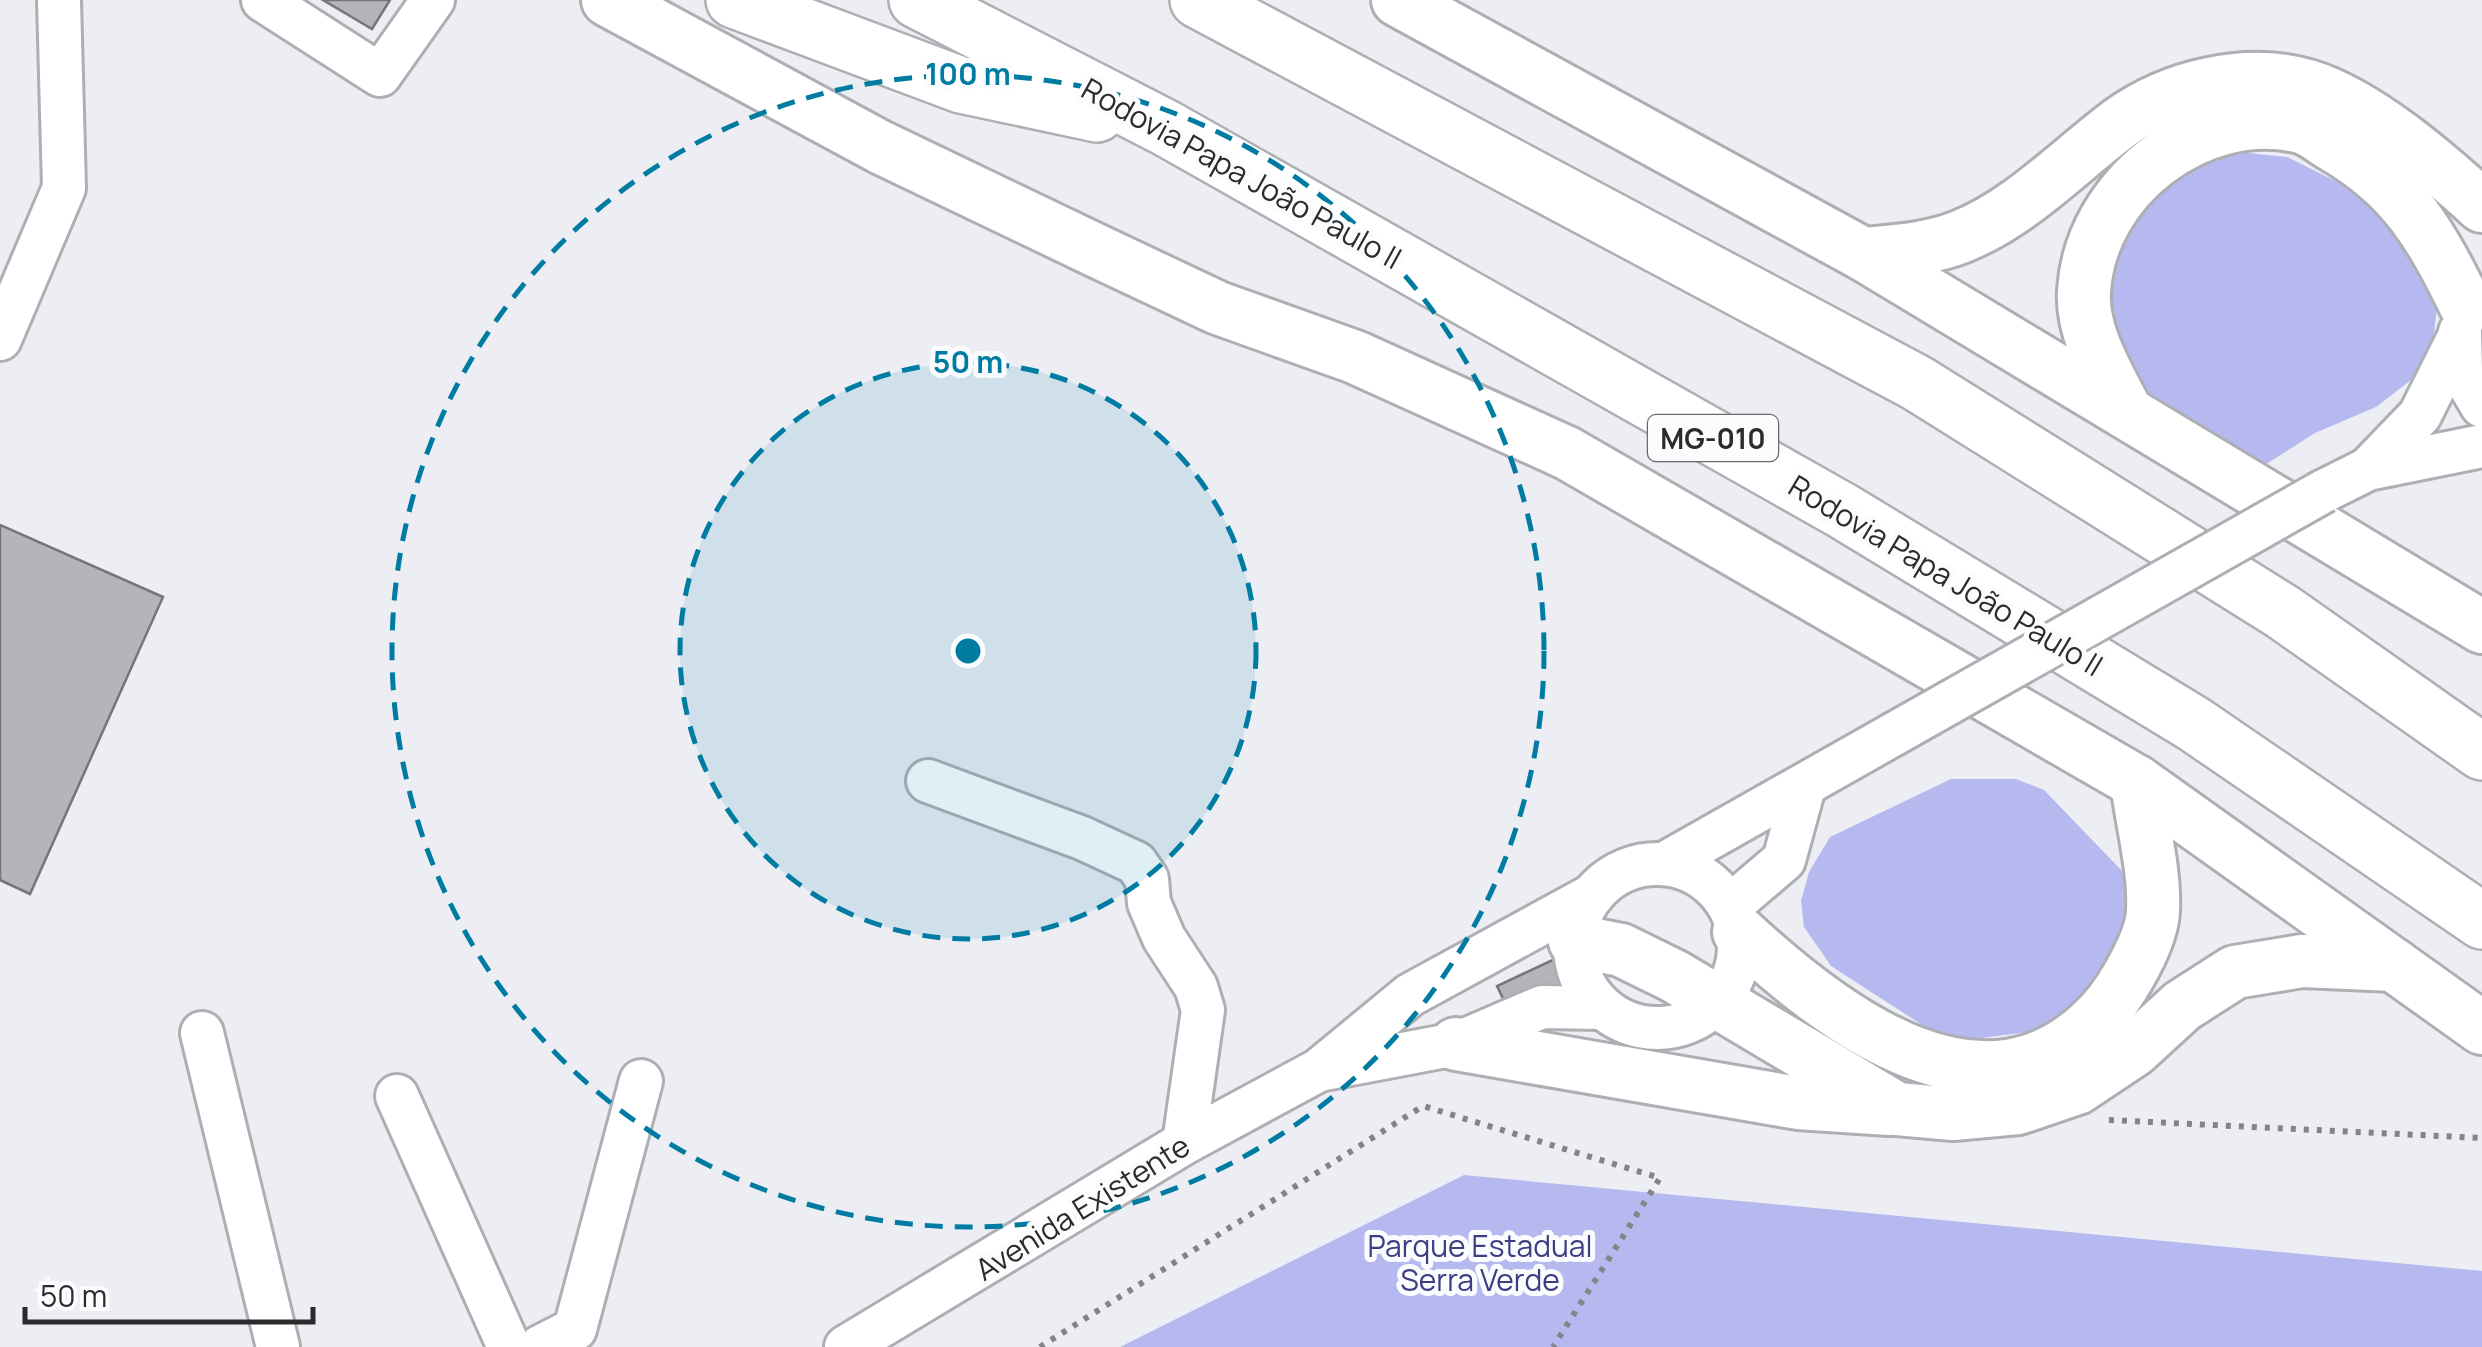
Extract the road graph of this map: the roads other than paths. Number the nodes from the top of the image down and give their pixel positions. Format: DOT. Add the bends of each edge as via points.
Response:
graph roads {
  1 [pos="59,0"];
  2 [pos="263,0"];
  3 [pos="433,0"];
  4 [pos="608,0"];
  5 [pos="734,0"];
  6 [pos="917,0"];
  7 [pos="1398,0"];
  8 [pos="1212,5"];
  9 [pos="1166,128"];
  10 [pos="2482,206"];
  11 [pos="1863,254"];
  12 [pos="2469,311"];
  13 [pos="0,339"];
  14 [pos="2482,406"];
  15 [pos="2127,413"];
  16 [pos="2482,446"];
  17 [pos="2368,469"];
  18 [pos="2482,627"];
  19 [pos="2482,752"];
  20 [pos="928,781"];
  21 [pos="2137,782"];
  22 [pos="1804,787"];
  23 [pos="1664,864"];
  24 [pos="1584,918"];
  25 [pos="1734,919"];
  26 [pos="2482,921"];
  27 [pos="2394,966"];
  28 [pos="1720,1001"];
  29 [pos="1601,1008"];
  30 [pos="2482,1028"];
  31 [pos="202,1033"];
  32 [pos="1456,1044"];
  33 [pos="1319,1070"];
  34 [pos="640,1082"];
  35 [pos="398,1096"];
  36 [pos="1897,1109"];
  37 [pos="1184,1143"];
  38 [pos="278,1347"];
  39 [pos="509,1347"];
  40 [pos="540,1347"];
  41 [pos="846,1347"];
  1 -- 13 [label="street" via="64,188"];
  2 -- 3 [label="street" via="380,74"];
  4 -- 21 [label="main road" via="880,148 1077,242 1567,453"];
  5 -- 9 [label="highway" via="961,86"];
  6 -- 9 [label="highway, Rodovia Papa João Paulo II / MG-010"];
  7 -- 11 [label="main road"];
  8 -- 19 [label="highway" via="1917,383 2283,612"];
  9 -- 26 [label="highway, Rodovia Papa João Paulo II / MG-010" via="1860,521 2194,724"];
  10 -- 11 [label="main road" via="2378,122 2308,86 2242,78 2183,91 2123,121 2060,174 1960,238"];
  11 -- 15 [label="main road"];
  12 -- 14 [label="street" via="2461,371"];
  12 -- 15 [label="main road" via="2428,230 2396,192 2350,155 2303,128 2262,124 2205,137 2138,173 2108,214 2094,248 2084,293 2096,351"];
  12 -- 17 [label="street" via="2420,415"];
  15 -- 18 [label="main road"];
  16 -- 17 [label="street"];
  17 -- 22 [label="street, bridge"];
  20 -- 37 [label="street" via="1136,863 1164,938 1204,1010"];
  21 -- 25 [label="main road" via="2154,914 2123,990 2086,1032 2036,1058 1984,1066 1927,1061 1800,988"];
  21 -- 27 [label="main road"];
  22 -- 23 [label="street"];
  22 -- 25 [label="street" via="1784,860"];
  23 -- 24 [label="street" via="1636,866 1611,878"];
  23 -- 25 [label="street" via="1714,885"];
  24 -- 28 [label="main road" via="1621,950"];
  24 -- 29 [label="street" via="1576,966"];
  24 -- 33 [label="street" via="1410,995"];
  25 -- 28 [label="street" via="1737,969"];
  27 -- 30 [label="main road"];
  27 -- 36 [label="main road" via="2302,961 2235,972 2077,1088 2018,1108 1953,1114"];
  28 -- 29 [label="street" via="1694,1022 1661,1030 1628,1025"];
  28 -- 36 [label="main road"];
  29 -- 32 [label="street" via="1542,1006"];
  31 -- 38 [label="street"];
  32 -- 33 [label="street"];
  32 -- 36 [label="main road" via="1798,1103"];
  33 -- 37 [label="street, Avenida Existente"];
  34 -- 40 [label="street" via="575,1329"];
  35 -- 39 [label="street"];
  37 -- 41 [label="street, Avenida Existente"];
}
